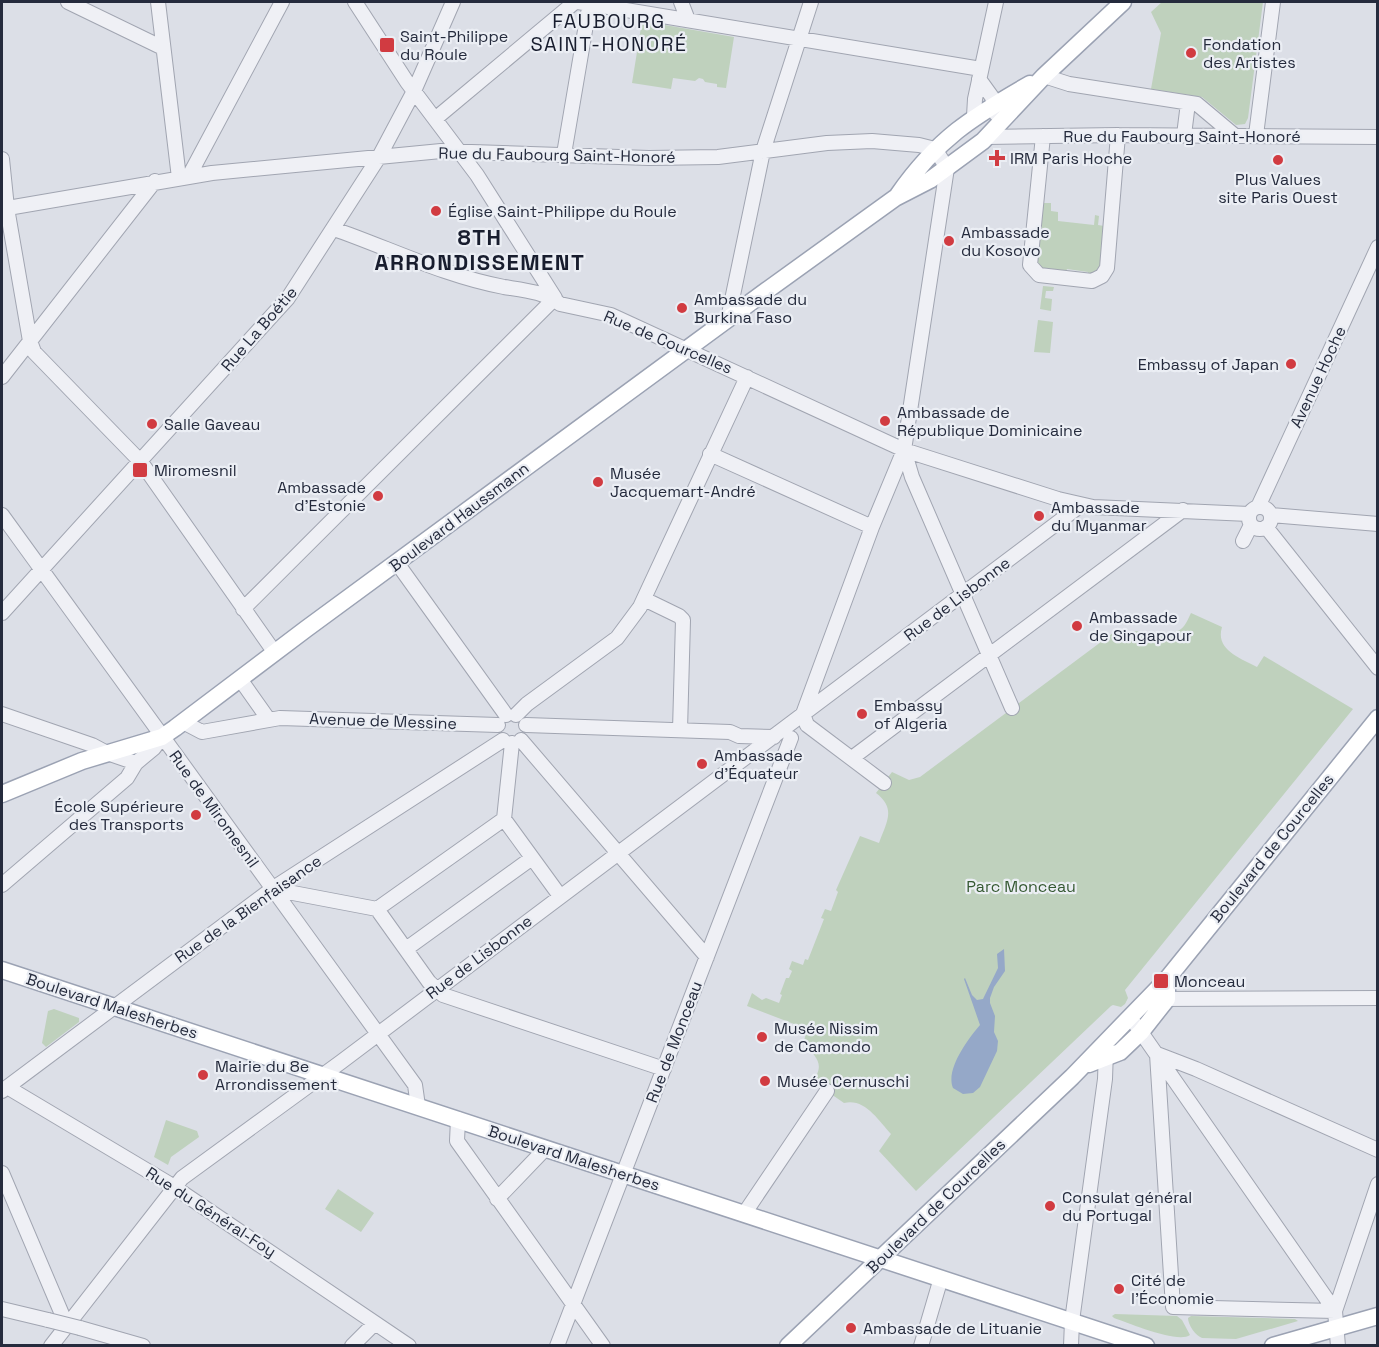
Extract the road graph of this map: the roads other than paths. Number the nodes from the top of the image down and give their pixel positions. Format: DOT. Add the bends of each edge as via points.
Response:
graph roads {
  1 [pos="68,2"];
  2 [pos="158,2"];
  3 [pos="282,2"];
  4 [pos="355,2"];
  5 [pos="453,2"];
  6 [pos="581,2"];
  7 [pos="681,2"];
  8 [pos="811,2"];
  9 [pos="996,2"];
  10 [pos="1123,2"];
  11 [pos="1273,2"];
  12 [pos="688,20"];
  13 [pos="799,39"];
  14 [pos="163,48"];
  15 [pos="980,74"];
  16 [pos="1044,76"];
  17 [pos="414,91"];
  18 [pos="1188,103"];
  19 [pos="994,104"];
  20 [pos="974,116"];
  21 [pos="435,119"];
  22 [pos="992,133"];
  23 [pos="1119,135"];
  24 [pos="1184,135"];
  25 [pos="1234,135"];
  26 [pos="1256,135"];
  27 [pos="1043,136"];
  28 [pos="1377,136"];
  29 [pos="934,149"];
  30 [pos="459,150"];
  31 [pos="763,151"];
  32 [pos="564,154"];
  33 [pos="379,157"];
  34 [pos="2,159"];
  35 [pos="947,168"];
  36 [pos="184,177"];
  37 [pos="155,181"];
  38 [pos="895,198"];
  39 [pos="4,208"];
  40 [pos="334,229"];
  41 [pos="1377,247"];
  42 [pos="555,298"];
  43 [pos="728,319"];
  44 [pos="30,341"];
  45 [pos="687,349"];
  46 [pos="747,376"];
  47 [pos="2,377"];
  48 [pos="901,443"];
  49 [pos="710,454"];
  50 [pos="141,462"];
  51 [pos="1081,506"];
  52 [pos="1183,510"];
  53 [pos="2,515"];
  54 [pos="1253,515"];
  55 [pos="1268,521"];
  56 [pos="1377,524"];
  57 [pos="872,527"];
  58 [pos="1243,541"];
  59 [pos="397,563"];
  60 [pos="41,569"];
  61 [pos="964,595"];
  62 [pos="644,599"];
  63 [pos="243,609"];
  64 [pos="2,613"];
  65 [pos="275,652"];
  66 [pos="990,655"];
  67 [pos="1377,668"];
  68 [pos="240,679"];
  69 [pos="1012,708"];
  70 [pos="2,714"];
  71 [pos="1377,718"];
  72 [pos="805,719"];
  73 [pos="268,720"];
  74 [pos="511,720"];
  75 [pos="183,723"];
  76 [pos="680,730"];
  77 [pos="730,732"];
  78 [pos="788,733"];
  79 [pos="162,737"];
  80 [pos="772,737"];
  81 [pos="512,741"];
  82 [pos="107,753"];
  83 [pos="852,758"];
  84 [pos="136,763"];
  85 [pos="884,783"];
  86 [pos="2,794"];
  87 [pos="504,819"];
  88 [pos="617,853"];
  89 [pos="532,858"];
  90 [pos="2,885"];
  91 [pos="272,889"];
  92 [pos="560,896"];
  93 [pos="377,909"];
  94 [pos="406,950"];
  95 [pos="707,957"];
  96 [pos="2,970"];
  97 [pos="1167,979"];
  98 [pos="436,989"];
  99 [pos="1377,998"];
  100 [pos="1148,999"];
  101 [pos="1167,999"];
  102 [pos="114,1007"];
  103 [pos="1131,1017"];
  104 [pos="1141,1032"];
  105 [pos="377,1034"];
  106 [pos="1106,1049"];
  107 [pos="1157,1054"];
  108 [pos="664,1070"];
  109 [pos="321,1076"];
  110 [pos="4,1089"];
  111 [pos="827,1091"];
  112 [pos="418,1106"];
  113 [pos="458,1119"];
  114 [pos="545,1149"];
  115 [pos="1377,1150"];
  116 [pos="2,1173"];
  117 [pos="624,1174"];
  118 [pos="1377,1184"];
  119 [pos="176,1187"];
  120 [pos="497,1199"];
  121 [pos="744,1214"];
  122 [pos="882,1258"];
  123 [pos="942,1278"];
  124 [pos="573,1305"];
  125 [pos="2,1309"];
  126 [pos="1377,1316"];
  127 [pos="1336,1320"];
  128 [pos="1072,1321"];
  129 [pos="375,1323"];
  130 [pos="73,1327"];
  131 [pos="51,1346"];
  132 [pos="143,1346"];
  133 [pos="352,1346"];
  134 [pos="409,1346"];
  135 [pos="557,1346"];
  136 [pos="603,1346"];
  137 [pos="789,1346"];
  138 [pos="921,1346"];
  139 [pos="1071,1346"];
  140 [pos="1146,1346"];
  141 [pos="1273,1346"];
  142 [pos="1338,1346"];
  1 -- 14 [label="street"];
  2 -- 14 [label="street"];
  3 -- 36 [label="street"];
  4 -- 17 [label="street"];
  5 -- 17 [label="street, Rue La Boétie"];
  6 -- 12 [label="street"];
  6 -- 21 [label="street"];
  6 -- 32 [label="street" via="588,13"];
  7 -- 12 [label="street"];
  8 -- 13 [label="street"];
  9 -- 15 [label="street"];
  10 -- 16 [label="main road"];
  11 -- 26 [label="street"];
  12 -- 13 [label="street"];
  13 -- 15 [label="street"];
  13 -- 31 [label="street"];
  14 -- 36 [label="street"];
  15 -- 19 [label="street"];
  15 -- 20 [label="street"];
  16 -- 18 [label="street" via="1069,84"];
  16 -- 19 [label="main road, Boulevard Haussmann"];
  16 -- 22 [label="main road, Boulevard Haussmann"];
  17 -- 21 [label="street"];
  17 -- 33 [label="street, Rue La Boétie"];
  18 -- 24 [label="street"];
  18 -- 25 [label="street" via="1197,104"];
  19 -- 20 [label="main road, Boulevard Haussmann"];
  19 -- 22 [label="street"];
  20 -- 29 [label="main road, Boulevard Haussmann"];
  21 -- 30 [label="street"];
  22 -- 27 [label="street, Rue du Faubourg Saint-Honoré"];
  22 -- 35 [label="main road, Boulevard Haussmann"];
  23 -- 24 [label="street, Rue du Faubourg Saint-Honoré"];
  23 -- 27 [label="street, Rue du Faubourg Saint-Honoré"];
  23 -- 27 [label="street" via="1107,268 1102,276 1092,280 1039,275 1030,265"];
  24 -- 25 [label="street, Rue du Faubourg Saint-Honoré"];
  25 -- 26 [label="street, Rue du Faubourg Saint-Honoré"];
  26 -- 28 [label="street, Rue du Faubourg Saint-Honoré"];
  29 -- 31 [label="street, Rue du Faubourg Saint-Honoré" via="872,141"];
  29 -- 35 [label="street"];
  29 -- 38 [label="main road, Boulevard Haussmann"];
  30 -- 32 [label="street, Rue du Faubourg Saint-Honoré"];
  30 -- 33 [label="street, Rue du Faubourg Saint-Honoré"];
  30 -- 42 [label="street"];
  31 -- 32 [label="street, Rue du Faubourg Saint-Honoré" via="718,157"];
  31 -- 43 [label="street"];
  33 -- 36 [label="street, Rue du Faubourg Saint-Honoré"];
  33 -- 40 [label="street, Rue La Boétie"];
  34 -- 39 [label="street"];
  35 -- 38 [label="main road, Boulevard Haussmann"];
  35 -- 48 [label="street"];
  36 -- 37 [label="street, Rue du Faubourg Saint-Honoré"];
  37 -- 39 [label="street, Rue du Faubourg Saint-Honoré"];
  37 -- 44 [label="street"];
  38 -- 43 [label="main road, Boulevard Haussmann"];
  39 -- 44 [label="street"];
  40 -- 42 [label="street, Rue de Courcelles" via="477,282"];
  40 -- 50 [label="street, Rue La Boétie" via="288,298"];
  41 -- 54 [label="street, Avenue Hoche"];
  42 -- 45 [label="street, Rue de Courcelles" via="560,304 611,315"];
  42 -- 63 [label="street"];
  43 -- 45 [label="main road, Boulevard Haussmann"];
  44 -- 47 [label="street"];
  44 -- 50 [label="street" via="34,352"];
  45 -- 46 [label="street, Rue de Courcelles"];
  45 -- 59 [label="main road, Boulevard Haussmann"];
  46 -- 48 [label="street, Rue de Courcelles"];
  46 -- 49 [label="street"];
  48 -- 51 [label="street, Rue de Courcelles" via="920,455"];
  48 -- 57 [label="street" via="896,470"];
  48 -- 61 [label="street"];
  49 -- 57 [label="street"];
  49 -- 62 [label="street"];
  50 -- 60 [label="street, Rue La Boétie"];
  50 -- 63 [label="street"];
  51 -- 52 [label="street"];
  51 -- 61 [label="street, Rue de Lisbonne"];
  52 -- 54 [label="street"];
  52 -- 66 [label="street"];
  53 -- 60 [label="street, Rue de Miromesnil"];
  54 -- 55 [label="street" via="1265,508"];
  54 -- 55 [label="street" via="1258,529"];
  54 -- 58 [label="street, Avenue Hoche"];
  55 -- 56 [label="street"];
  55 -- 67 [label="street"];
  57 -- 72 [label="street"];
  59 -- 65 [label="main road, Boulevard Haussmann"];
  59 -- 74 [label="street"];
  60 -- 64 [label="street, Rue La Boétie"];
  60 -- 79 [label="street, Rue de Miromesnil"];
  61 -- 66 [label="street"];
  61 -- 72 [label="street, Rue de Lisbonne" via="833,691"];
  62 -- 74 [label="street" via="617,638"];
  62 -- 76 [label="street" via="683,620"];
  63 -- 65 [label="street"];
  65 -- 68 [label="main road, Boulevard Haussmann"];
  66 -- 69 [label="street"];
  66 -- 83 [label="street"];
  68 -- 73 [label="street"];
  68 -- 75 [label="main road, Boulevard Haussmann"];
  70 -- 82 [label="street"];
  71 -- 97 [label="main road, Boulevard de Courcelles"];
  72 -- 78 [label="street, Rue de Lisbonne" via="802,731"];
  72 -- 83 [label="street"];
  73 -- 74 [label="street, Avenue de Messine"];
  73 -- 75 [label="street, Avenue de Messine" via="202,732"];
  74 -- 76 [label="street, Avenue de Messine"];
  74 -- 81 [label="street" via="498,733"];
  74 -- 81 [label="street" via="526,733"];
  75 -- 79 [label="main road, Boulevard Haussmann"];
  76 -- 77 [label="street, Avenue de Messine"];
  77 -- 78 [label="street, Avenue de Messine" via="739,727"];
  77 -- 80 [label="street, Avenue de Messine"];
  78 -- 80 [label="street, Avenue de Messine"];
  78 -- 95 [label="street, Rue de Monceau"];
  79 -- 82 [label="main road, Boulevard Haussmann"];
  79 -- 84 [label="street"];
  79 -- 91 [label="street, Rue de Miromesnil"];
  80 -- 88 [label="street, Rue de Lisbonne"];
  81 -- 87 [label="street"];
  81 -- 88 [label="street"];
  81 -- 91 [label="street, Rue de la Bienfaisance"];
  82 -- 84 [label="street"];
  82 -- 86 [label="main road, Boulevard Haussmann"];
  83 -- 85 [label="street"];
  84 -- 90 [label="street" via="127,777"];
  87 -- 89 [label="street"];
  87 -- 93 [label="street"];
  88 -- 92 [label="street, Rue de Lisbonne"];
  88 -- 95 [label="street"];
  89 -- 92 [label="street"];
  89 -- 94 [label="street"];
  91 -- 93 [label="street"];
  91 -- 102 [label="street, Rue de la Bienfaisance"];
  91 -- 105 [label="street, Rue de Miromesnil"];
  92 -- 98 [label="street, Rue de Lisbonne"];
  93 -- 94 [label="street"];
  94 -- 98 [label="street"];
  95 -- 108 [label="street, Rue de Monceau"];
  96 -- 102 [label="main road, Boulevard Malesherbes"];
  97 -- 100 [label="main road, Boulevard de Courcelles"];
  97 -- 101 [label="main road"];
  98 -- 105 [label="street, Rue de Lisbonne"];
  98 -- 108 [label="street" via="443,995"];
  99 -- 101 [label="street"];
  100 -- 101 [label="street"];
  100 -- 103 [label="main road, Boulevard de Courcelles"];
  101 -- 104 [label="main road"];
  102 -- 109 [label="main road, Boulevard Malesherbes"];
  102 -- 110 [label="street, Rue de la Bienfaisance"];
  103 -- 104 [label="street"];
  103 -- 106 [label="main road, Boulevard de Courcelles"];
  104 -- 106 [label="main road" via="1119,1052"];
  104 -- 107 [label="street"];
  105 -- 109 [label="street, Rue de Lisbonne"];
  105 -- 112 [label="street, Rue de Miromesnil" via="415,1084"];
  106 -- 122 [label="main road, Boulevard de Courcelles" via="1082,1067"];
  106 -- 128 [label="street"];
  107 -- 115 [label="street"];
  107 -- 127 [label="street"];
  107 -- 127 [label="street" via="1173,1307"];
  108 -- 117 [label="street, Rue de Monceau"];
  109 -- 112 [label="main road, Boulevard Malesherbes"];
  109 -- 119 [label="street, Rue de Lisbonne" via="182,1178"];
  110 -- 119 [label="street, Rue du Général-Foy"];
  111 -- 121 [label="street"];
  112 -- 113 [label="main road, Boulevard Malesherbes"];
  113 -- 114 [label="main road, Boulevard Malesherbes"];
  113 -- 120 [label="street" via="457,1141"];
  114 -- 117 [label="main road, Boulevard Malesherbes"];
  114 -- 120 [label="street"];
  116 -- 130 [label="street"];
  117 -- 121 [label="main road, Boulevard Malesherbes"];
  117 -- 124 [label="street, Rue de Monceau"];
  118 -- 127 [label="street"];
  119 -- 129 [label="street, Rue du Général-Foy"];
  119 -- 130 [label="street, Rue de Lisbonne"];
  120 -- 124 [label="street"];
  121 -- 122 [label="main road, Boulevard Malesherbes"];
  122 -- 123 [label="main road, Boulevard Malesherbes"];
  122 -- 137 [label="main road, Boulevard de Courcelles"];
  123 -- 128 [label="main road, Boulevard Malesherbes"];
  123 -- 138 [label="street"];
  124 -- 135 [label="street, Rue de Monceau"];
  124 -- 136 [label="street"];
  125 -- 130 [label="street, bridge"];
  126 -- 127 [label="main road"];
  127 -- 141 [label="main road"];
  127 -- 142 [label="street"];
  128 -- 139 [label="street"];
  128 -- 140 [label="main road, Boulevard Malesherbes"];
  129 -- 133 [label="street"];
  129 -- 134 [label="street, Rue du Général-Foy"];
  130 -- 131 [label="street, Rue de Lisbonne"];
  130 -- 132 [label="street"];
}
